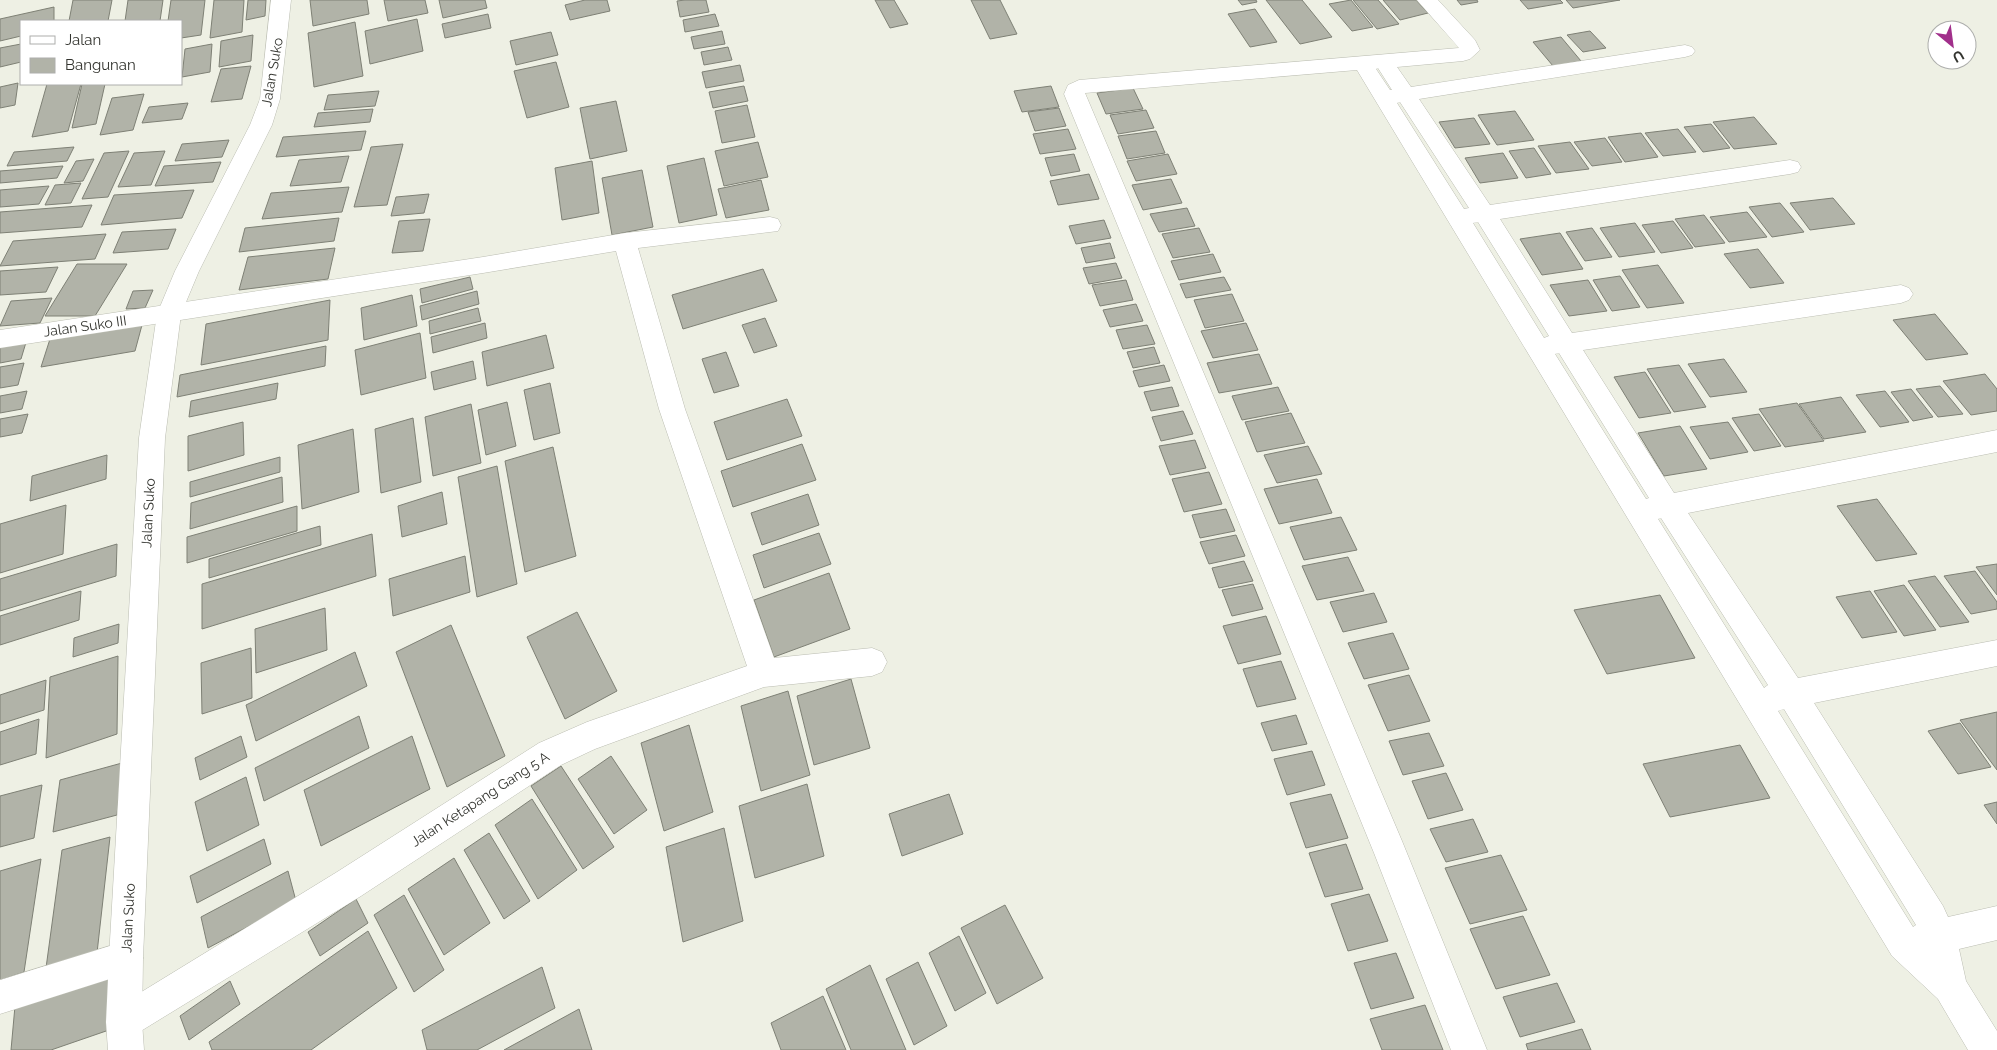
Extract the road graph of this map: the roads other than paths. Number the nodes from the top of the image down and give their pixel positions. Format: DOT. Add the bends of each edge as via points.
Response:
graph roads {
  1 [pos="281,0"];
  2 [pos="1427,0"];
  3 [pos="1685,51"];
  4 [pos="1372,62"];
  5 [pos="1395,96"];
  6 [pos="1790,167"];
  7 [pos="1484,213"];
  8 [pos="1458,218"];
  9 [pos="770,225"];
  10 [pos="625,241"];
  11 [pos="1901,294"];
  12 [pos="169,314"];
  13 [pos="0,339"];
  14 [pos="1566,343"];
  15 [pos="1537,347"];
  16 [pos="1997,441"];
  17 [pos="1668,506"];
  18 [pos="1638,511"];
  19 [pos="1997,653"];
  20 [pos="872,662"];
  21 [pos="764,673"];
  22 [pos="1791,694"];
  23 [pos="1754,700"];
  24 [pos="1997,923"];
  25 [pos="1939,936"];
  26 [pos="1904,944"];
  27 [pos="126,958"];
  28 [pos="1950,987"];
  29 [pos="0,997"];
  30 [pos="124,1036"];
  31 [pos="1469,1050"];
  32 [pos="1988,1050"];
  1 -- 12 [label="street, Jalan Suko" via="270,99 261,125 187,271"];
  2 -- 4 [label="street" via="1470,50 1463,55"];
  3 -- 5 [label="street"];
  4 -- 5 [label="street"];
  4 -- 31 [label="street" via="1079,87 1074,94"];
  5 -- 7 [label="street"];
  5 -- 8 [label="street"];
  6 -- 7 [label="street"];
  7 -- 8 [label="street"];
  7 -- 14 [label="street"];
  8 -- 15 [label="street"];
  9 -- 10 [label="street, Jalan Suko III"];
  10 -- 12 [label="street, Jalan Suko III"];
  10 -- 21 [label="street" via="672,410"];
  11 -- 14 [label="street"];
  12 -- 13 [label="street, Jalan Suko III"];
  12 -- 27 [label="street, Jalan Suko" via="152,438"];
  14 -- 15 [label="street"];
  14 -- 17 [label="street"];
  15 -- 18 [label="street"];
  16 -- 17 [label="street"];
  17 -- 18 [label="street"];
  17 -- 22 [label="street"];
  18 -- 23 [label="street"];
  19 -- 22 [label="street"];
  20 -- 21 [label="street, Jalan Ketapang Gang 5 A"];
  21 -- 30 [label="street, Jalan Ketapang Gang 5 A" via="587,737 550,754 349,884"];
  22 -- 23 [label="street"];
  22 -- 25 [label="street" via="1931,918"];
  23 -- 26 [label="street"];
  24 -- 25 [label="street"];
  25 -- 26 [label="street"];
  25 -- 28 [label="street"];
  26 -- 28 [label="street"];
  27 -- 29 [label="street"];
  27 -- 30 [label="street, Jalan Suko"];
  28 -- 32 [label="street"];
}
